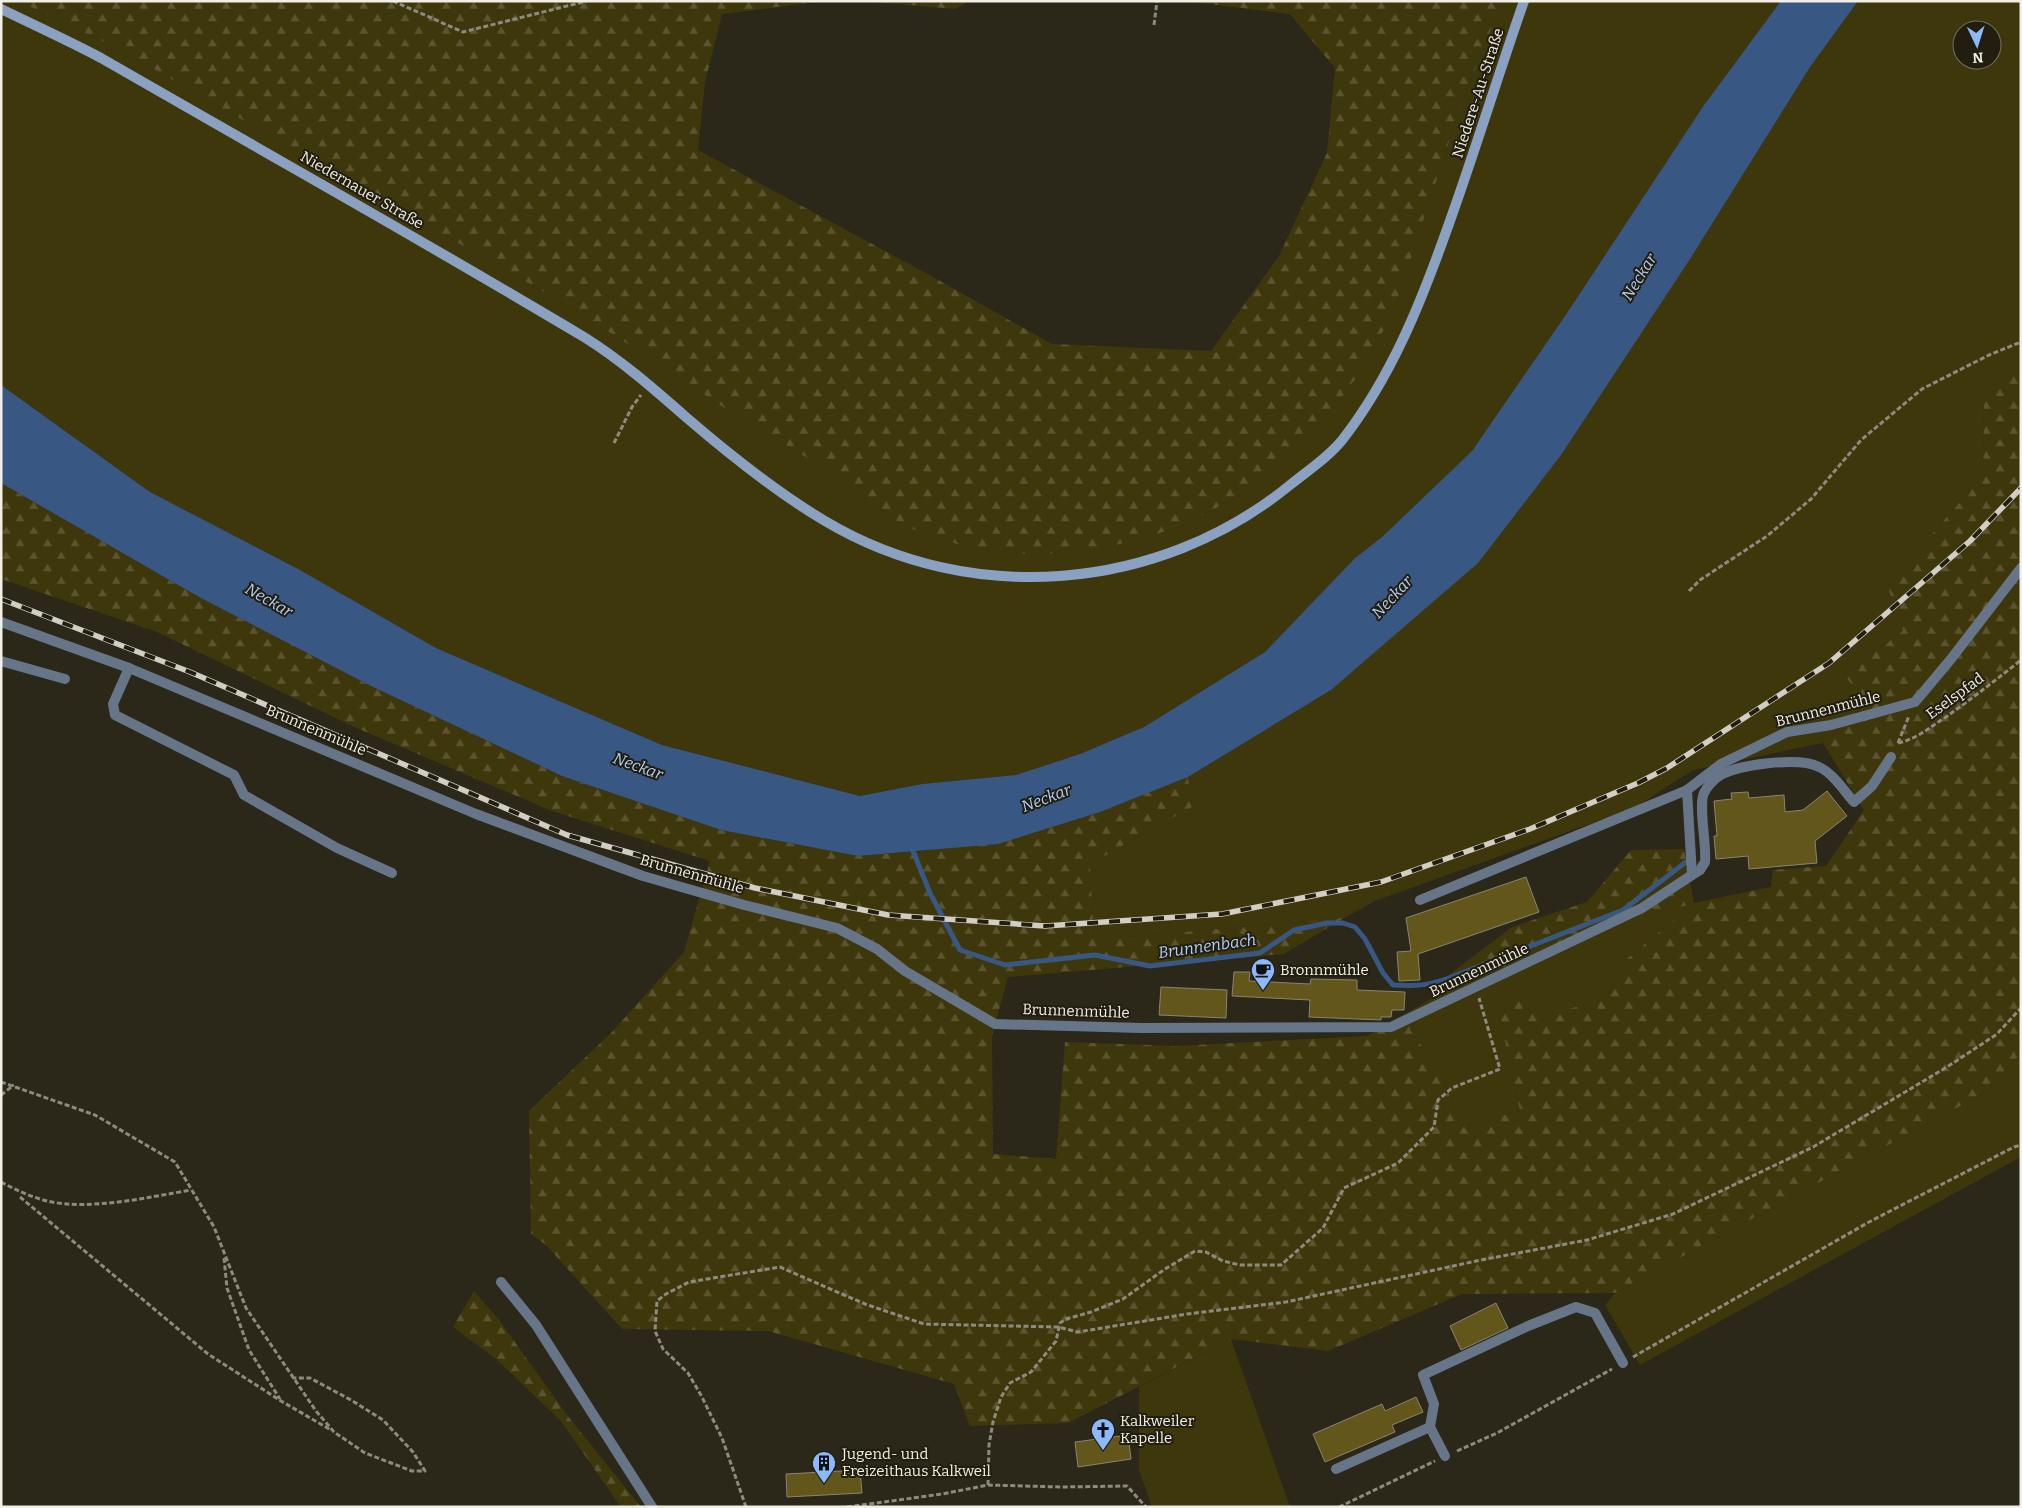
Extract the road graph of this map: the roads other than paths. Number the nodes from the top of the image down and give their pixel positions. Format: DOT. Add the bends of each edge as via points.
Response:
graph roads {
  1 [pos="1524,1"];
  2 [pos="1,9"];
  3 [pos="693,423"];
  4 [pos="2021,568"];
  5 [pos="1,622"];
  6 [pos="1,661"];
  7 [pos="129,668"];
  8 [pos="65,679"];
  9 [pos="1890,757"];
  10 [pos="1687,790"];
  11 [pos="392,873"];
  12 [pos="1692,875"];
  13 [pos="1420,900"];
  14 [pos="501,1282"];
  15 [pos="1623,1363"];
  16 [pos="1430,1427"];
  17 [pos="1445,1456"];
  18 [pos="1336,1469"];
  19 [pos="652,1507"];
  1 -- 3 [label="main road, Niedere-Au-Straße" via="1425,291 1378,390 1339,445 1262,508 1217,534 1152,560 1068,576 1027,577 943,568 867,543 828,523 785,495"];
  2 -- 3 [label="main road, Niedernauer Straße" via="97,56 591,341 649,384"];
  4 -- 10 [label="street, Brunnenmühle" via="1914,702 1831,725 1787,732 1721,764"];
  5 -- 7 [label="street, Brunnenmühle"];
  6 -- 8 [label="street"];
  7 -- 11 [label="street" via="113,704 115,715 234,775 244,796 336,848"];
  7 -- 12 [label="street, Brunnenmühle" via="476,814 643,876 837,928 877,948 905,971 995,1024 1141,1028 1391,1027 1642,908"];
  9 -- 12 [label="street" via="1872,786 1854,802 1825,770 1809,763 1767,764 1718,776 1702,797 1705,862"];
  10 -- 12 [label="street"];
  10 -- 13 [label="street, Brunnenmühle"];
  14 -- 19 [label="street" via="536,1325"];
  15 -- 16 [label="street" via="1595,1313 1576,1306 1423,1375 1434,1404"];
  16 -- 17 [label="street"];
  16 -- 18 [label="street"];
}
